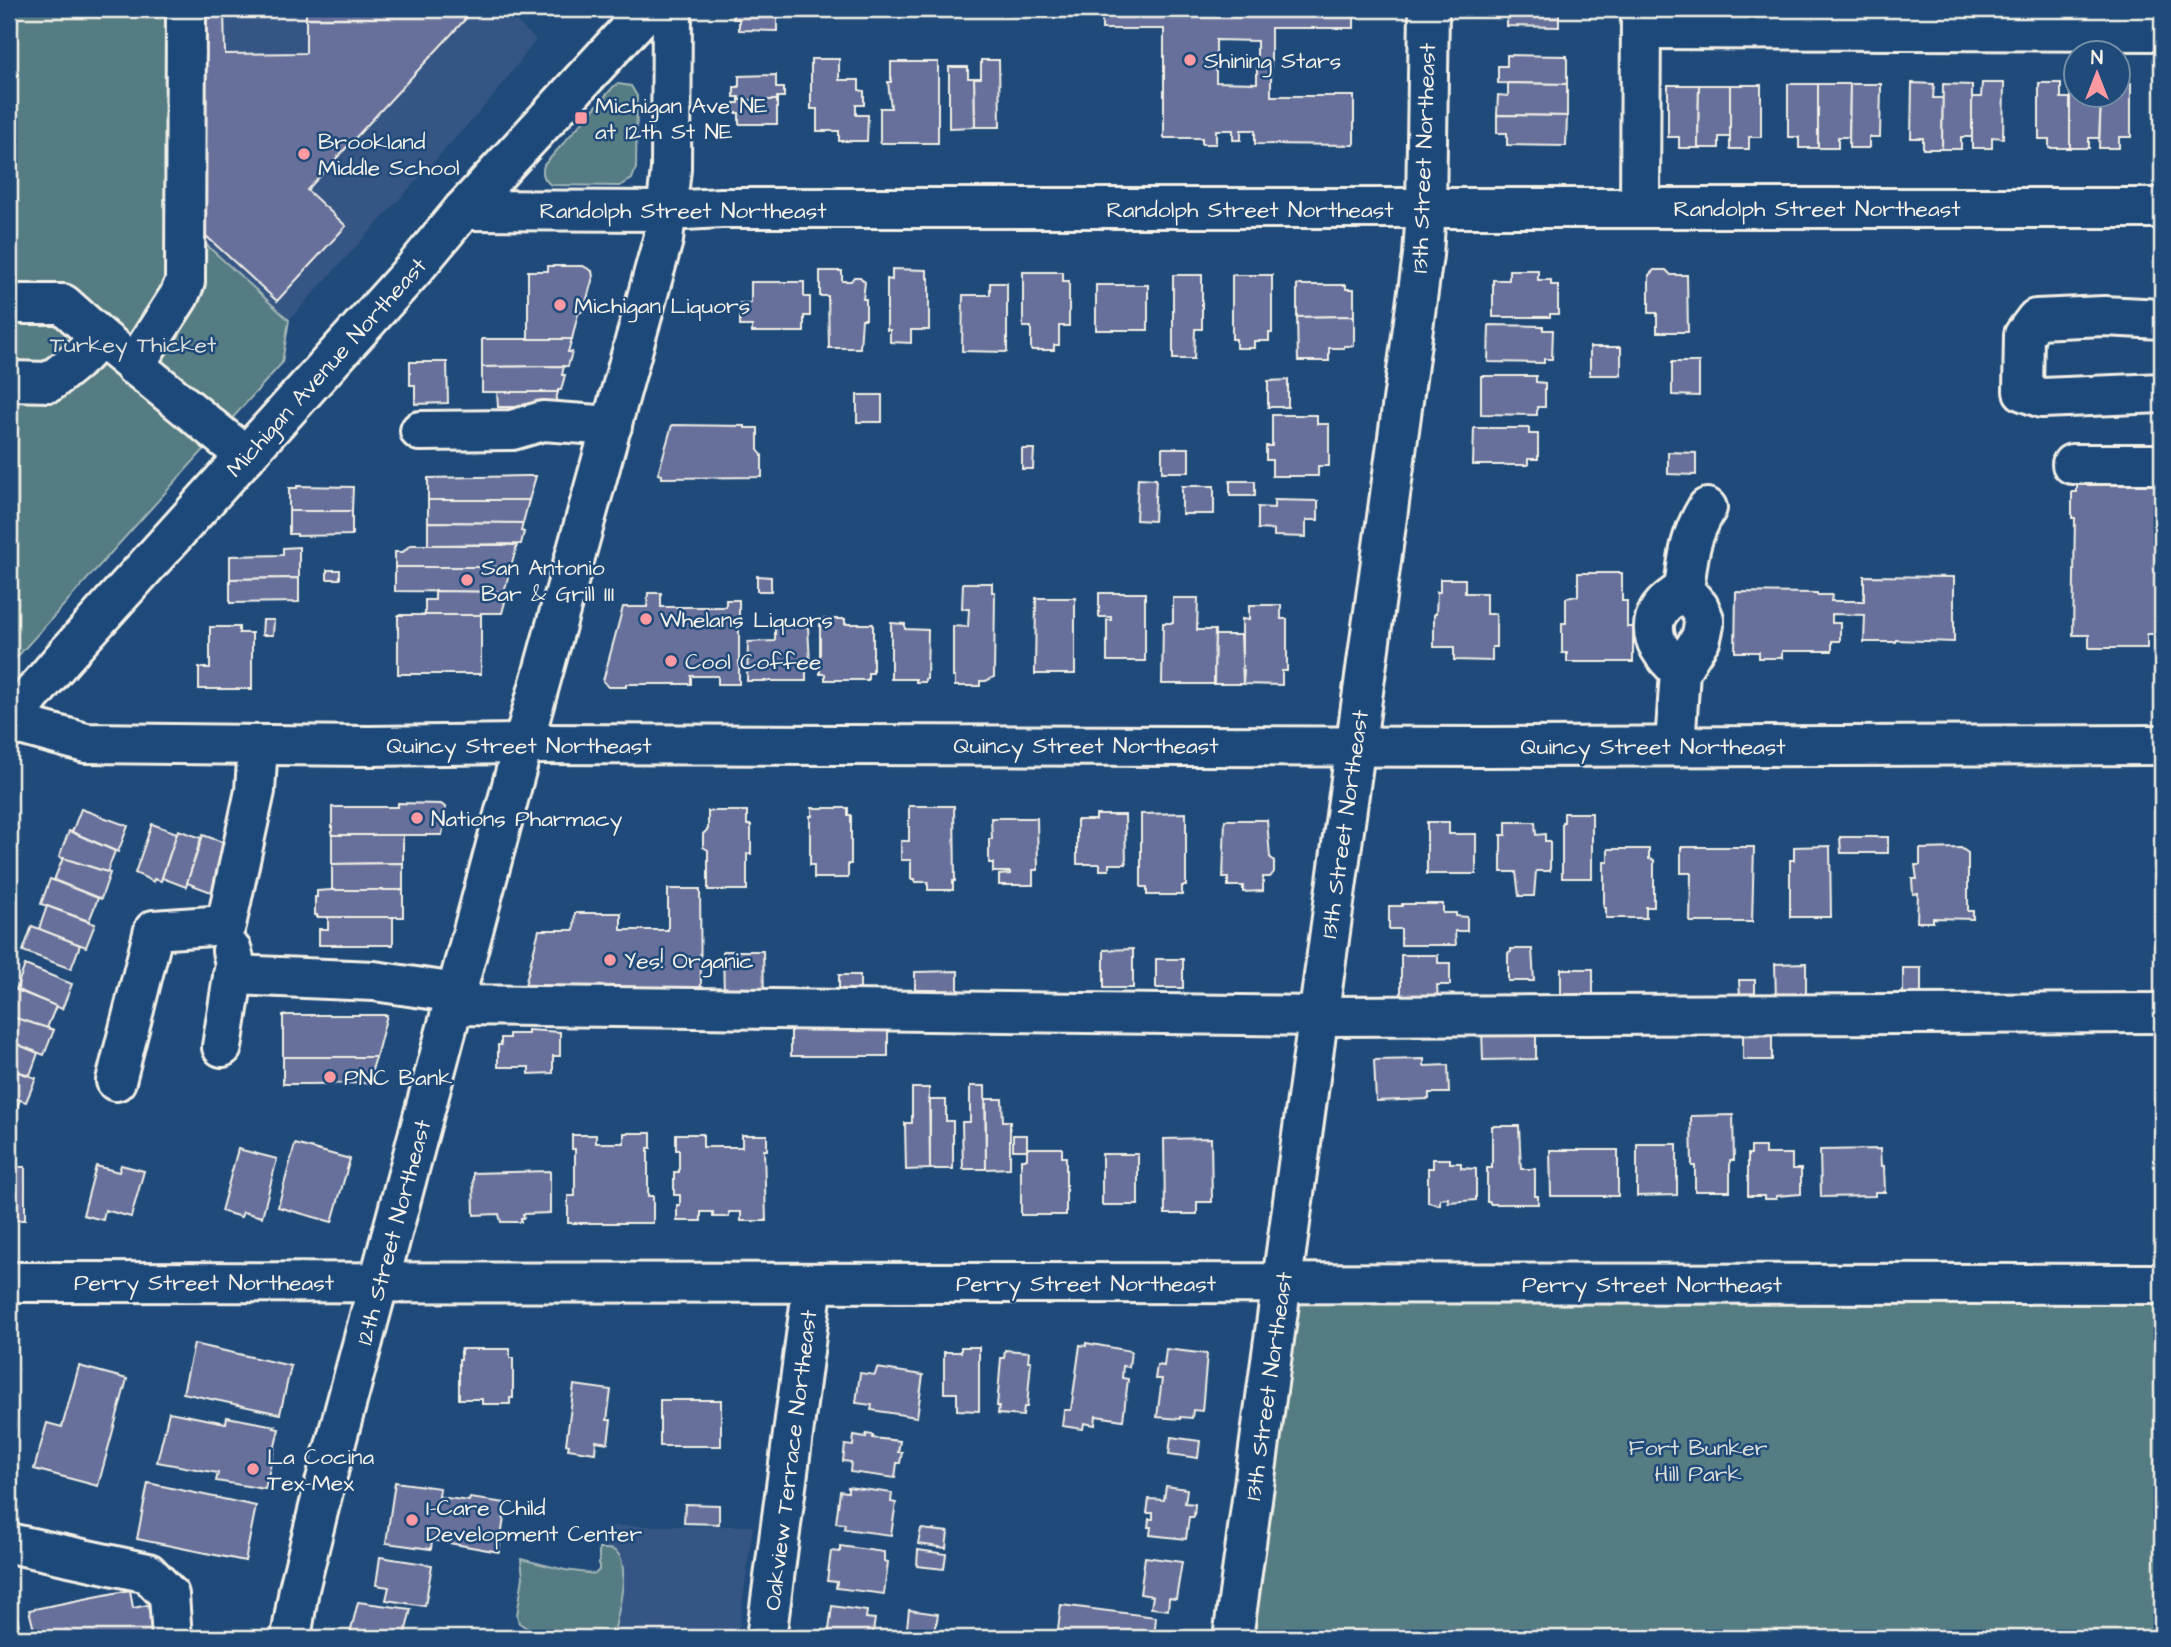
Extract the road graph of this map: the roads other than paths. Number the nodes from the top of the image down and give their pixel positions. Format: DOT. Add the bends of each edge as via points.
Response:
graph roads {
  1 [pos="186,9"];
  2 [pos="648,9"];
  3 [pos="673,9"];
  4 [pos="1429,9"];
  5 [pos="1641,19"];
  6 [pos="2162,31"];
  7 [pos="1640,208"];
  8 [pos="2162,208"];
  9 [pos="1426,209"];
  10 [pos="463,211"];
  11 [pos="667,211"];
  12 [pos="9,304"];
  13 [pos="2162,318"];
  14 [pos="100,337"];
  15 [pos="134,366"];
  16 [pos="9,381"];
  17 [pos="2162,393"];
  18 [pos="611,426"];
  19 [pos="420,431"];
  20 [pos="246,456"];
  21 [pos="2072,464"];
  22 [pos="2162,464"];
  23 [pos="1707,508"];
  24 [pos="11,726"];
  25 [pos="523,744"];
  26 [pos="258,745"];
  27 [pos="2162,745"];
  28 [pos="1675,746"];
  29 [pos="1356,747"];
  30 [pos="226,925"];
  31 [pos="233,975"];
  32 [pos="455,999"];
  33 [pos="2162,1013"];
  34 [pos="1318,1016"];
  35 [pos="222,1047"];
  36 [pos="116,1081"];
  37 [pos="9,1282"];
  38 [pos="379,1282"];
  39 [pos="813,1283"];
  40 [pos="1282,1283"];
  41 [pos="2162,1284"];
  42 [pos="9,1543"];
  43 [pos="172,1638"];
  44 [pos="291,1638"];
  45 [pos="766,1638"];
  46 [pos="1233,1638"];
  1 -- 15 [label="street" via="185,282"];
  2 -- 10 [label="street, Michigan Avenue Northeast"];
  3 -- 11 [label="street, 12th Street Northeast"];
  4 -- 9 [label="street, 13th Street Northeast"];
  5 -- 6 [label="street"];
  5 -- 7 [label="street"];
  7 -- 8 [label="street, Randolph Street Northeast"];
  7 -- 9 [label="street, Randolph Street Northeast"];
  9 -- 11 [label="street, Randolph Street Northeast"];
  9 -- 29 [label="street, 13th Street Northeast"];
  10 -- 11 [label="street, Randolph Street Northeast"];
  10 -- 20 [label="street, Michigan Avenue Northeast"];
  11 -- 18 [label="street, 12th Street Northeast"];
  12 -- 14 [label="street" via="63,304"];
  13 -- 17 [label="street" via="2036,319 2024,335 2023,391 2042,398"];
  14 -- 15 [label="street"];
  14 -- 16 [label="street" via="50,382"];
  15 -- 20 [label="street"];
  18 -- 19 [label="street" via="543,421 512,430"];
  18 -- 25 [label="street, 12th Street Northeast"];
  20 -- 24 [label="street, Michigan Avenue Northeast" via="41,684"];
  21 -- 22 [label="street"];
  23 -- 28 [label="street" via="1689,548 1684,590 1699,607 1704,625 1680,671"];
  24 -- 26 [label="street, Quincy Street Northeast" via="86,743"];
  25 -- 26 [label="street, Quincy Street Northeast"];
  25 -- 29 [label="street, Quincy Street Northeast"];
  25 -- 32 [label="street, 12th Street Northeast"];
  26 -- 30 [label="street" via="255,791"];
  27 -- 28 [label="street, Quincy Street Northeast"];
  28 -- 29 [label="street, Quincy Street Northeast"];
  29 -- 34 [label="street, 13th Street Northeast"];
  30 -- 31 [label="street" via="235,964"];
  30 -- 36 [label="street" via="154,930"];
  31 -- 32 [label="street" via="374,981"];
  31 -- 35 [label="street"];
  32 -- 34 [label="street"];
  32 -- 38 [label="street, 12th Street Northeast"];
  33 -- 34 [label="street"];
  34 -- 40 [label="street, 13th Street Northeast"];
  37 -- 38 [label="street, Perry Street Northeast"];
  38 -- 39 [label="street, Perry Street Northeast"];
  38 -- 44 [label="street, 12th Street Northeast" via="318,1510"];
  39 -- 40 [label="street, Perry Street Northeast"];
  39 -- 45 [label="street, Oakview Terrace Northeast"];
  40 -- 41 [label="street, Perry Street Northeast"];
  40 -- 46 [label="street, 13th Street Northeast"];
  42 -- 43 [label="street" via="148,1573 169,1595"];
}
